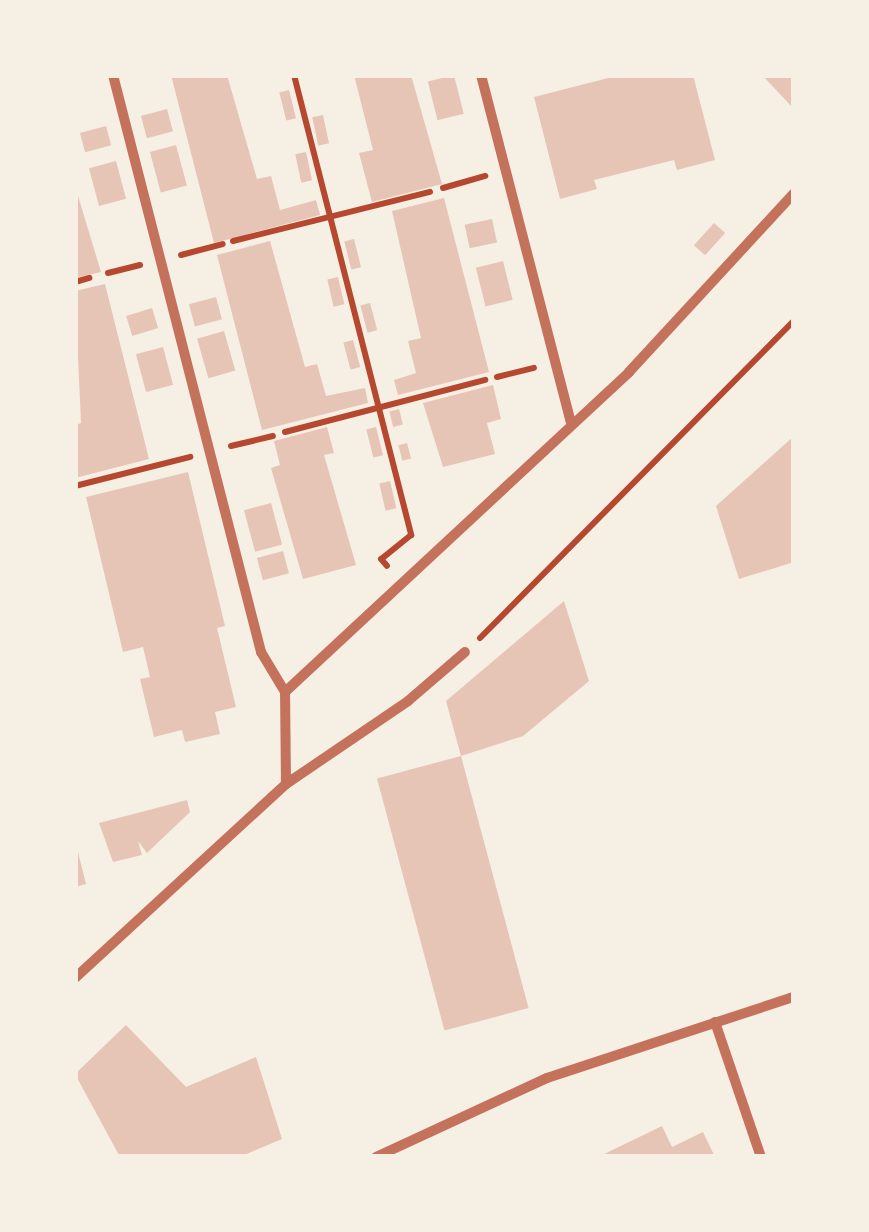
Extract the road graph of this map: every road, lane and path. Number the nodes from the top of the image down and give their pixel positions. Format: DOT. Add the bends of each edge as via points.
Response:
graph roads {
  1 [pos="113,75"];
  2 [pos="294,75"];
  3 [pos="481,75"];
  4 [pos="505,170"];
  5 [pos="443,188"];
  6 [pos="430,192"];
  7 [pos="794,193"];
  8 [pos="330,219"];
  9 [pos="233,241"];
  10 [pos="89,278"];
  11 [pos="75,282"];
  12 [pos="794,321"];
  13 [pos="554,364"];
  14 [pos="497,377"];
  15 [pos="486,380"];
  16 [pos="377,408"];
  17 [pos="571,422"];
  18 [pos="285,432"];
  19 [pos="273,436"];
  20 [pos="207,452"];
  21 [pos="75,486"];
  22 [pos="402,585"];
  23 [pos="465,652"];
  24 [pos="285,692"];
  25 [pos="286,784"];
  26 [pos="75,978"];
  27 [pos="794,997"];
  28 [pos="715,1022"];
  29 [pos="376,1157"];
  30 [pos="760,1157"];
  1 -- 20 [label="street"];
  2 -- 8 [label="path"];
  3 -- 4 [label="street"];
  4 -- 5 [label="path"];
  4 -- 13 [label="street"];
  6 -- 8 [label="path"];
  7 -- 17 [label="street" via="701,300"];
  8 -- 9 [label="path"];
  8 -- 16 [label="path"];
  10 -- 11 [label="path"];
  12 -- 23 [label="path"];
  13 -- 14 [label="path"];
  13 -- 17 [label="street"];
  15 -- 16 [label="path"];
  16 -- 18 [label="path"];
  16 -- 22 [label="path" via="411,535 381,559"];
  17 -- 22 [label="street"];
  19 -- 20 [label="path"];
  20 -- 21 [label="path"];
  20 -- 24 [label="street" via="261,652"];
  22 -- 24 [label="street"];
  23 -- 25 [label="street" via="408,701"];
  24 -- 25 [label="street"];
  25 -- 26 [label="street"];
  27 -- 28 [label="street"];
  28 -- 29 [label="street" via="547,1078"];
  28 -- 30 [label="street"];
}
